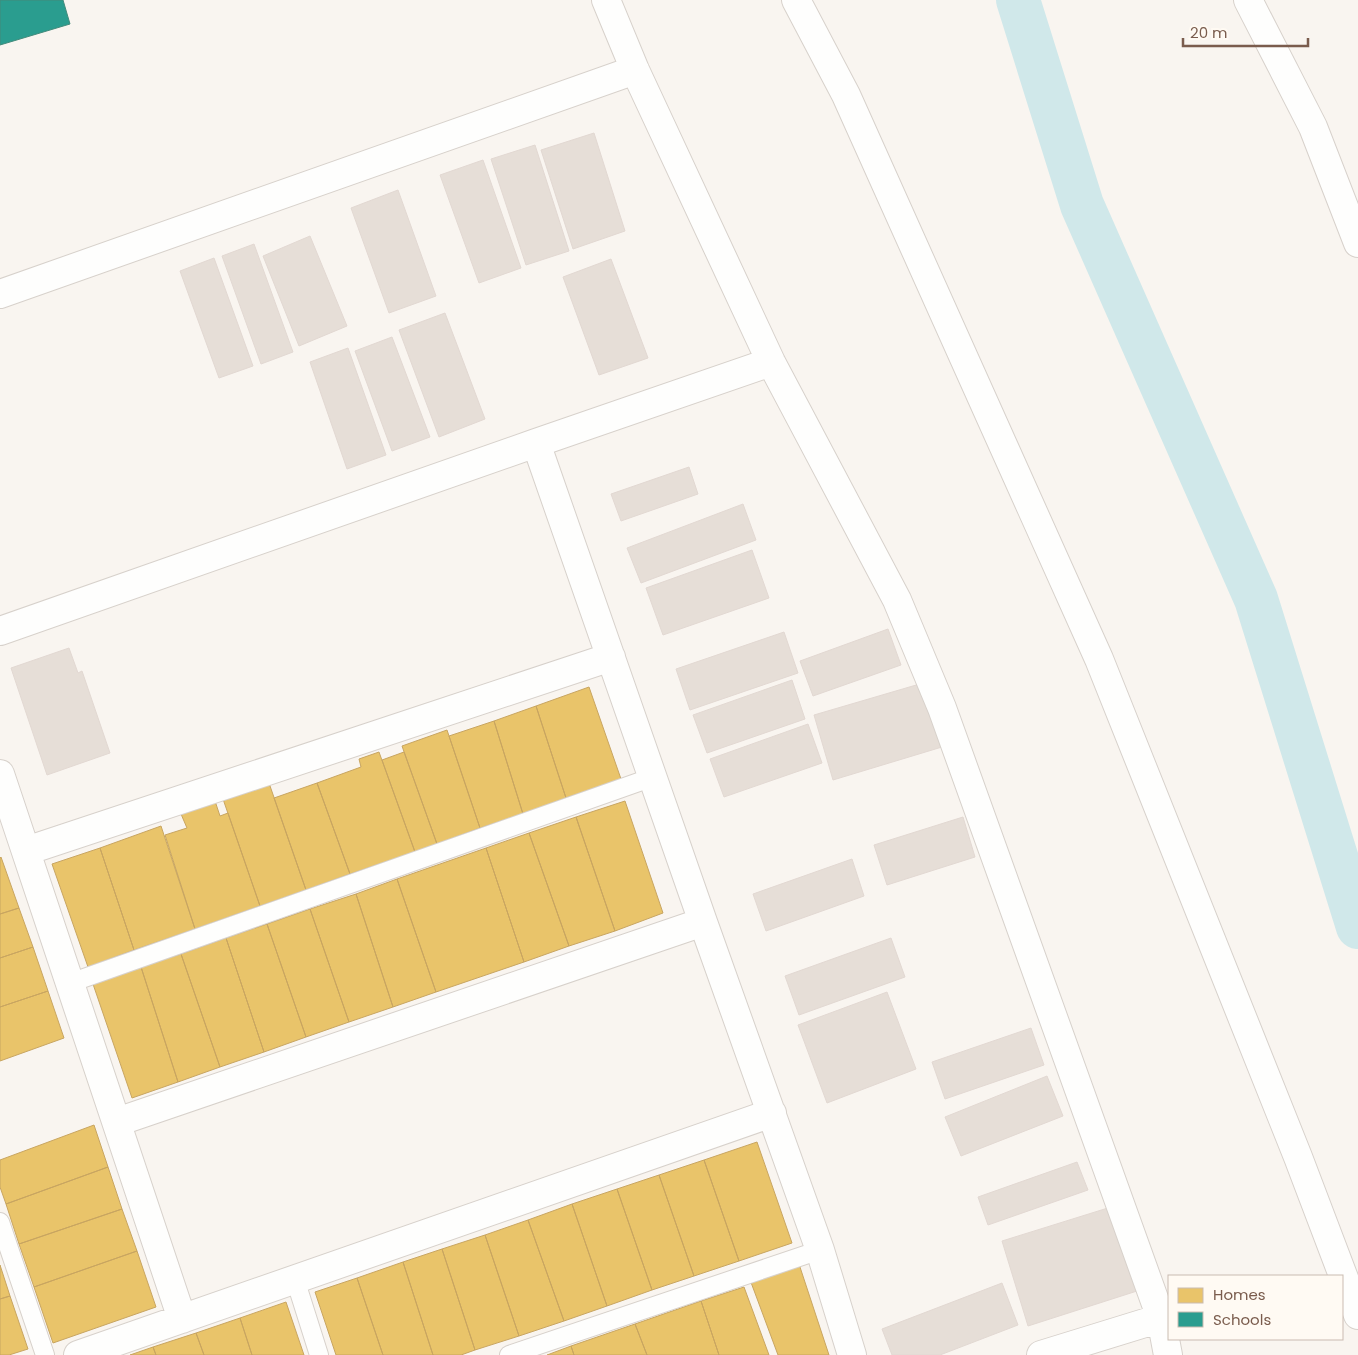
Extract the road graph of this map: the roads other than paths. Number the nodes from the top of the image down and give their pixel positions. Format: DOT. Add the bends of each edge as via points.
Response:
graph roads {
  1 [pos="606,0"];
  2 [pos="796,0"];
  3 [pos="1248,0"];
  4 [pos="635,70"];
  5 [pos="1358,243"];
  6 [pos="0,294"];
  7 [pos="771,362"];
  8 [pos="536,443"];
  9 [pos="0,631"];
  10 [pos="611,657"];
  11 [pos="0,774"];
  12 [pos="653,777"];
  13 [pos="26,851"];
  14 [pos="703,922"];
  15 [pos="70,983"];
  16 [pos="772,1113"];
  17 [pos="117,1122"];
  18 [pos="0,1222"];
  19 [pos="820,1250"];
  20 [pos="295,1279"];
  21 [pos="1358,1314"];
  22 [pos="1161,1318"];
  23 [pos="182,1319"];
  24 [pos="45,1355"];
  25 [pos="78,1355"];
  26 [pos="319,1355"];
  27 [pos="509,1355"];
  28 [pos="852,1355"];
  29 [pos="1042,1355"];
  30 [pos="1168,1355"];
  1 -- 4 [label="street"];
  2 -- 21 [label="street" via="846,96 1099,659"];
  3 -- 5 [label="street" via="1313,127"];
  4 -- 6 [label="street"];
  4 -- 7 [label="street"];
  7 -- 8 [label="street"];
  7 -- 22 [label="street" via="897,600 942,708"];
  8 -- 9 [label="street"];
  8 -- 10 [label="street"];
  10 -- 12 [label="street"];
  10 -- 13 [label="street"];
  11 -- 13 [label="street"];
  12 -- 14 [label="street"];
  12 -- 15 [label="lane"];
  13 -- 15 [label="street"];
  14 -- 16 [label="street"];
  14 -- 17 [label="street"];
  15 -- 17 [label="street"];
  16 -- 19 [label="street"];
  16 -- 20 [label="street"];
  17 -- 23 [label="street"];
  18 -- 24 [label="lane"];
  19 -- 27 [label="lane"];
  19 -- 28 [label="street"];
  20 -- 23 [label="street"];
  20 -- 26 [label="lane"];
  22 -- 29 [label="street"];
  22 -- 30 [label="street"];
  23 -- 25 [label="street"];
}
